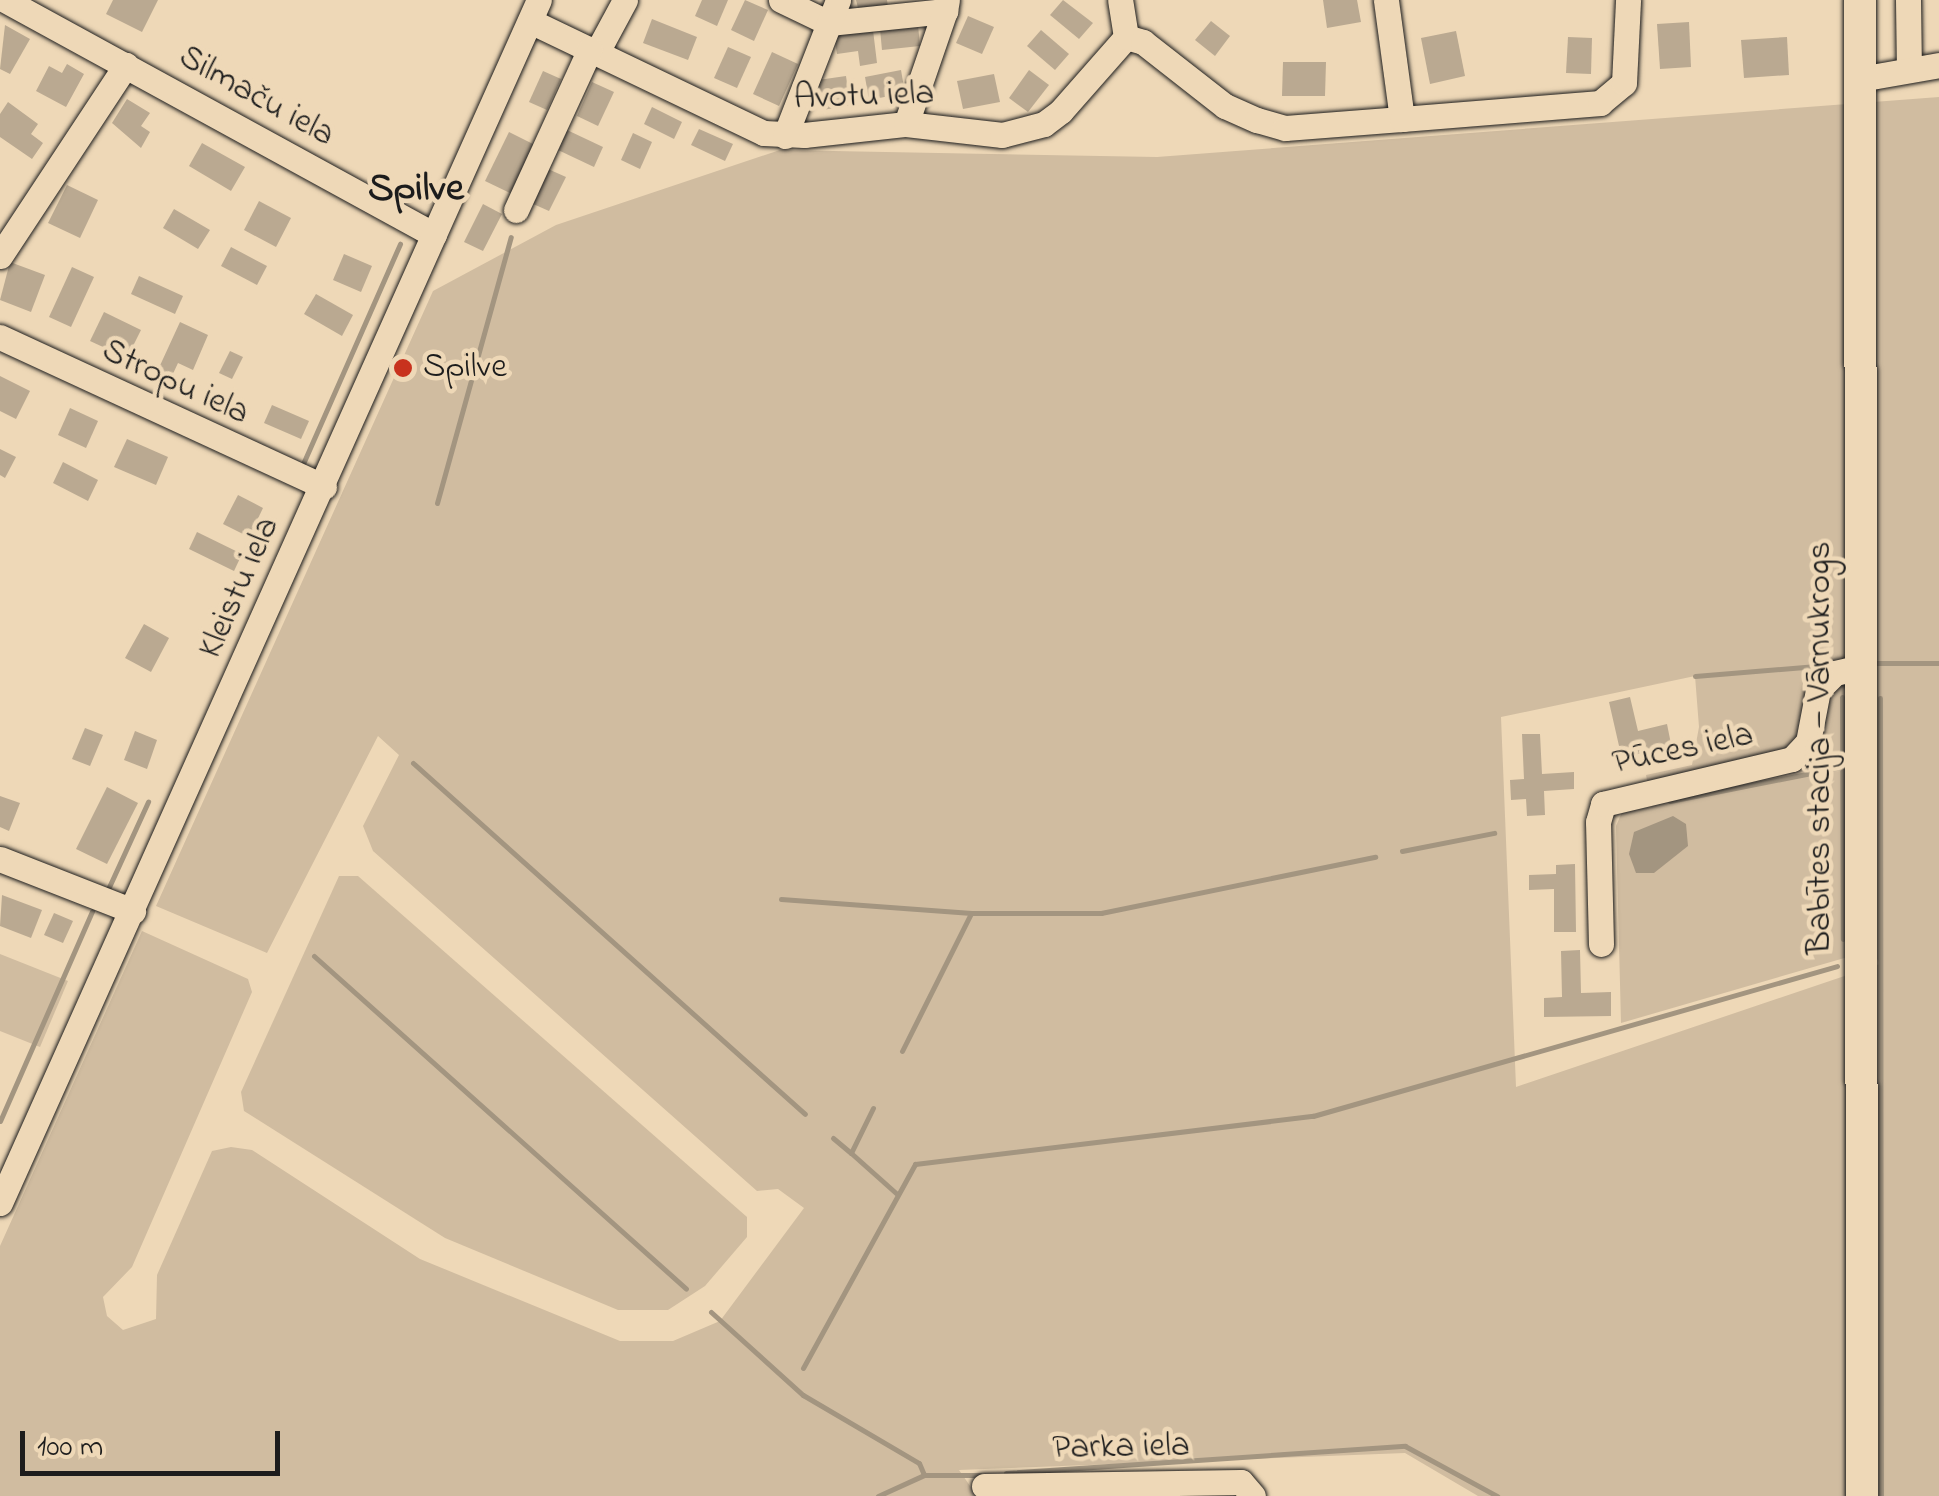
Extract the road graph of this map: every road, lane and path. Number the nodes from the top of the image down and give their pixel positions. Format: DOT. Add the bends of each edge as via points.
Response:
graph roads {
  1 [pos="6,0"];
  2 [pos="625,0"];
  3 [pos="781,0"];
  4 [pos="1120,0"];
  5 [pos="1386,0"];
  6 [pos="1628,0"];
  7 [pos="1860,0"];
  8 [pos="1908,0"];
  9 [pos="946,5"];
  10 [pos="51,10"];
  11 [pos="535,10"];
  12 [pos="834,11"];
  13 [pos="1126,37"];
  14 [pos="594,51"];
  15 [pos="126,64"];
  16 [pos="1939,65"];
  17 [pos="1909,68"];
  18 [pos="1860,79"];
  19 [pos="1402,119"];
  20 [pos="906,124"];
  21 [pos="785,136"];
  22 [pos="516,210"];
  23 [pos="434,235"];
  24 [pos="0,256"];
  25 [pos="0,337"];
  26 [pos="324,486"];
  27 [pos="1861,668"];
  28 [pos="0,859"];
  29 [pos="133,911"];
  30 [pos="1601,944"];
  31 [pos="0,1203"];
  32 [pos="984,1486"];
  33 [pos="1254,1496"];
  34 [pos="1862,1496"];
  1 -- 10 [label="street, Silmaču iela"];
  2 -- 14 [label="street"];
  3 -- 12 [label="street"];
  4 -- 13 [label="street"];
  5 -- 19 [label="street"];
  6 -- 19 [label="street" via="1624,83 1600,103"];
  7 -- 18 [label="main road, Babītes stacija — Vārnukrogs"];
  8 -- 17 [label="street"];
  9 -- 12 [label="street"];
  9 -- 20 [label="street"];
  10 -- 15 [label="street, Silmaču iela"];
  11 -- 14 [label="street, Avotu iela"];
  11 -- 23 [label="street, Kleistu iela"];
  12 -- 21 [label="street"];
  13 -- 19 [label="street" via="1143,42 1225,106 1257,120 1286,128"];
  13 -- 20 [label="street, Avotu iela" via="1061,111 1026,132"];
  14 -- 21 [label="street, Avotu iela" via="764,133"];
  14 -- 22 [label="street"];
  15 -- 23 [label="street, Silmaču iela"];
  15 -- 24 [label="street"];
  16 -- 17 [label="street"];
  17 -- 18 [label="street"];
  18 -- 27 [label="main road, Babītes stacija — Vārnukrogs"];
  20 -- 21 [label="street, Avotu iela"];
  23 -- 26 [label="street, Kleistu iela"];
  25 -- 26 [label="street, Stropu iela"];
  26 -- 29 [label="street, Kleistu iela"];
  27 -- 30 [label="street, Pūces iela" via="1835,673 1818,690 1808,742 1792,759 1603,804"];
  27 -- 34 [label="main road, Babītes stacija — Vārnukrogs"];
  28 -- 29 [label="street"];
  29 -- 31 [label="street, Kleistu iela"];
  32 -- 33 [label="street, Parka iela" via="1240,1482"];
}
